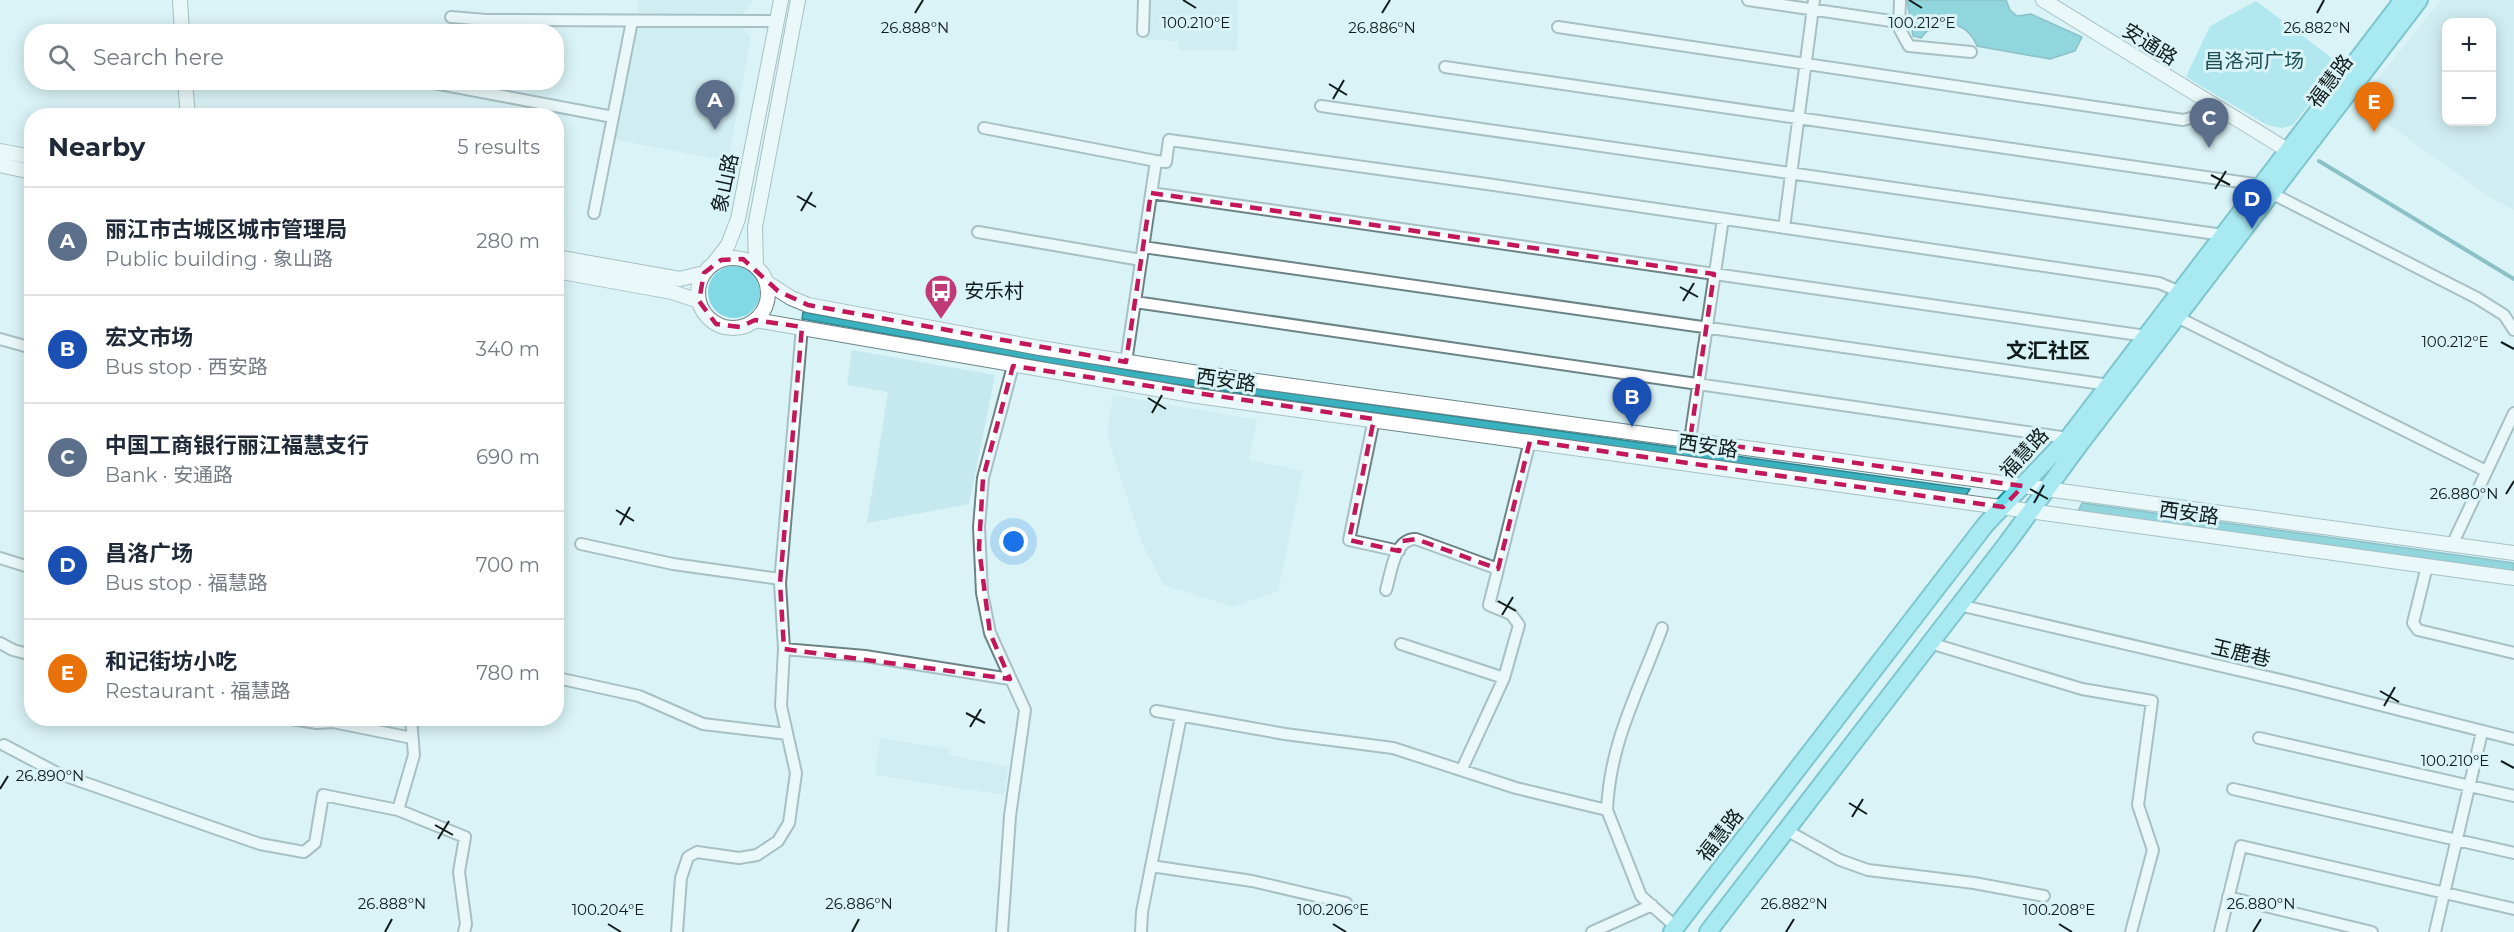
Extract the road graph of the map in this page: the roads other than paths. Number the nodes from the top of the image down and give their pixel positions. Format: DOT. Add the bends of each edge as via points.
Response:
graph roads {
  1 [pos="180,0"];
  2 [pos="781,0"];
  3 [pos="798,0"];
  4 [pos="1144,0"];
  5 [pos="1748,0"];
  6 [pos="1900,0"];
  7 [pos="2043,0"];
  8 [pos="2403,0"];
  9 [pos="2419,0"];
  10 [pos="1813,5"];
  11 [pos="451,17"];
  12 [pos="632,21"];
  13 [pos="777,21"];
  14 [pos="1898,22"];
  15 [pos="182,24"];
  16 [pos="1558,27"];
  17 [pos="1143,31"];
  18 [pos="1971,52"];
  19 [pos="1806,64"];
  20 [pos="1445,67"];
  21 [pos="186,90"];
  22 [pos="471,90"];
  23 [pos="1321,106"];
  24 [pos="187,108"];
  25 [pos="2222,110"];
  26 [pos="613,117"];
  27 [pos="1798,118"];
  28 [pos="984,128"];
  29 [pos="0,151"];
  30 [pos="2293,154"];
  31 [pos="24,156"];
  32 [pos="1156,161"];
  33 [pos="0,165"];
  34 [pos="24,170"];
  35 [pos="1791,173"];
  36 [pos="2266,189"];
  37 [pos="1151,194"];
  38 [pos="594,213"];
  39 [pos="1723,219"];
  40 [pos="1784,228"];
  41 [pos="978,232"];
  42 [pos="2223,235"];
  43 [pos="1143,247"];
  44 [pos="564,257"];
  45 [pos="1141,260"];
  46 [pos="714,263"];
  47 [pos="756,267"];
  48 [pos="564,272"];
  49 [pos="704,273"];
  50 [pos="1714,274"];
  51 [pos="766,282"];
  52 [pos="2180,292"];
  53 [pos="699,301"];
  54 [pos="1135,303"];
  55 [pos="2176,317"];
  56 [pos="755,320"];
  57 [pos="802,327"];
  58 [pos="1707,328"];
  59 [pos="2514,330"];
  60 [pos="2146,336"];
  61 [pos="0,339"];
  62 [pos="24,346"];
  63 [pos="1126,362"];
  64 [pos="1013,366"];
  65 [pos="1698,383"];
  66 [pos="2109,385"];
  67 [pos="2514,413"];
  68 [pos="1374,419"];
  69 [pos="2068,438"];
  70 [pos="1690,440"];
  71 [pos="1530,441"];
  72 [pos="2486,471"];
  73 [pos="2023,486"];
  74 [pos="2047,489"];
  75 [pos="2003,507"];
  76 [pos="2031,511"];
  77 [pos="581,544"];
  78 [pos="2452,545"];
  79 [pos="1399,551"];
  80 [pos="2514,553"];
  81 [pos="0,558"];
  82 [pos="24,566"];
  83 [pos="2427,566"];
  84 [pos="1498,569"];
  85 [pos="2514,578"];
  86 [pos="780,579"];
  87 [pos="1386,590"];
  88 [pos="1959,605"];
  89 [pos="1662,628"];
  90 [pos="0,643"];
  91 [pos="1930,643"];
  92 [pos="1401,644"];
  93 [pos="784,649"];
  94 [pos="24,653"];
  95 [pos="2514,653"];
  96 [pos="1504,678"];
  97 [pos="564,679"];
  98 [pos="1010,679"];
  99 [pos="1156,711"];
  100 [pos="1181,716"];
  101 [pos="353,726"];
  102 [pos="411,726"];
  103 [pos="2482,732"];
  104 [pos="787,734"];
  105 [pos="412,738"];
  106 [pos="2259,738"];
  107 [pos="2514,739"];
  108 [pos="4,745"];
  109 [pos="1462,769"];
  110 [pos="2469,786"];
  111 [pos="2233,789"];
  112 [pos="2514,796"];
  113 [pos="398,810"];
  114 [pos="1607,810"];
  115 [pos="1786,830"];
  116 [pos="2457,840"];
  117 [pos="2514,853"];
  118 [pos="1151,866"];
  119 [pos="2444,892"];
  120 [pos="2044,896"];
  121 [pos="2228,897"];
  122 [pos="1346,903"];
  123 [pos="1652,905"];
  124 [pos="2514,909"];
  125 [pos="1674,929"];
  126 [pos="1714,930"];
  127 [pos="464,932"];
  128 [pos="677,932"];
  129 [pos="1002,932"];
  130 [pos="1141,932"];
  131 [pos="1592,932"];
  132 [pos="2131,932"];
  133 [pos="2220,932"];
  134 [pos="2372,932"];
  135 [pos="2435,932"];
  1 -- 15 [label="street"];
  2 -- 13 [label="street, 象山路"];
  3 -- 47 [label="street, 象山路" via="755,227"];
  4 -- 17 [label="street"];
  5 -- 10 [label="street"];
  6 -- 14 [label="street"];
  7 -- 25 [label="street, 安通路"];
  8 -- 30 [label="main road, 福慧路"];
  9 -- 30 [label="main road, 福慧路"];
  10 -- 14 [label="street"];
  10 -- 19 [label="street"];
  11 -- 12 [label="street"];
  12 -- 13 [label="street"];
  12 -- 26 [label="street"];
  13 -- 46 [label="street, 象山路" via="736,228"];
  14 -- 18 [label="street" via="1909,46"];
  16 -- 19 [label="street"];
  19 -- 25 [label="street" via="2183,120"];
  19 -- 27 [label="street"];
  20 -- 27 [label="street"];
  21 -- 24 [label="street"];
  22 -- 26 [label="street"];
  23 -- 35 [label="street"];
  25 -- 30 [label="street, 安通路"];
  26 -- 38 [label="street"];
  27 -- 35 [label="street"];
  27 -- 36 [label="street"];
  28 -- 32 [label="street"];
  29 -- 31 [label="street"];
  30 -- 36 [label="main road, 福慧路"];
  32 -- 37 [label="street"];
  32 -- 39 [label="street" via="1166,162 1169,140"];
  33 -- 34 [label="street"];
  35 -- 40 [label="street"];
  35 -- 42 [label="street"];
  36 -- 42 [label="main road, 福慧路"];
  36 -- 55 [label="main road, 福慧路"];
  36 -- 59 [label="street" via="2477,298 2504,315"];
  37 -- 43 [label="street"];
  37 -- 50 [label="street"];
  39 -- 40 [label="street"];
  39 -- 50 [label="street"];
  40 -- 52 [label="street" via="2159,284"];
  41 -- 45 [label="street"];
  42 -- 52 [label="main road, 福慧路"];
  43 -- 45 [label="street"];
  43 -- 58 [label="street"];
  44 -- 49 [label="street" via="680,279"];
  45 -- 54 [label="street"];
  46 -- 47 [label="street" via="735,258"];
  46 -- 49 [label="street"];
  47 -- 51 [label="street"];
  48 -- 53 [label="street" via="672,292"];
  49 -- 53 [label="street" via="698,286"];
  50 -- 58 [label="street"];
  50 -- 60 [label="street"];
  51 -- 56 [label="street" via="767,298"];
  51 -- 63 [label="street, 西安路" via="808,305"];
  52 -- 60 [label="main road, 福慧路"];
  53 -- 56 [label="street" via="710,320 724,327 740,327"];
  54 -- 63 [label="street"];
  54 -- 65 [label="street"];
  55 -- 72 [label="street"];
  55 -- 74 [label="main road, 福慧路"];
  56 -- 57 [label="street, 西安路"];
  57 -- 64 [label="street, 西安路"];
  57 -- 86 [label="street"];
  58 -- 65 [label="street"];
  58 -- 66 [label="street"];
  60 -- 66 [label="main road, 福慧路"];
  61 -- 62 [label="street"];
  63 -- 70 [label="street, 西安路"];
  64 -- 68 [label="street, 西安路"];
  64 -- 98 [label="street" via="983,478 979,548 990,633"];
  65 -- 69 [label="street"];
  65 -- 70 [label="street"];
  66 -- 69 [label="main road, 福慧路"];
  67 -- 72 [label="street"];
  68 -- 71 [label="street, 西安路"];
  68 -- 79 [label="street" via="1349,540"];
  69 -- 73 [label="main road, 福慧路"];
  70 -- 73 [label="street, 西安路"];
  71 -- 75 [label="street, 西安路"];
  71 -- 84 [label="street"];
  72 -- 78 [label="street"];
  73 -- 74 [label="street, 西安路"];
  73 -- 75 [label="main road, 福慧路"];
  74 -- 76 [label="main road, 福慧路"];
  74 -- 78 [label="street, 西安路"];
  75 -- 76 [label="street, 西安路"];
  75 -- 125 [label="main road, 福慧路"];
  76 -- 83 [label="street, 西安路"];
  76 -- 88 [label="main road, 福慧路"];
  77 -- 86 [label="street" via="663,562"];
  78 -- 80 [label="street, 西安路"];
  79 -- 84 [label="street" via="1404,541 1413,539"];
  79 -- 87 [label="street"];
  81 -- 82 [label="street"];
  83 -- 85 [label="street, 西安路"];
  83 -- 95 [label="street" via="2414,623 2418,630"];
  84 -- 96 [label="street" via="1489,605 1511,614 1519,625"];
  86 -- 93 [label="street"];
  88 -- 91 [label="main road, 福慧路"];
  88 -- 103 [label="street, 玉鹿巷" via="2289,682"];
  89 -- 114 [label="street" via="1614,752"];
  90 -- 94 [label="street"];
  91 -- 115 [label="main road, 福慧路"];
  91 -- 132 [label="street" via="2082,689 2152,701 2138,805 2153,850"];
  92 -- 96 [label="street"];
  93 -- 98 [label="street" via="865,656"];
  93 -- 104 [label="street" via="781,706"];
  96 -- 109 [label="street"];
  97 -- 104 [label="street" via="639,696 703,724"];
  98 -- 129 [label="street" via="1025,710 1010,816"];
  99 -- 100 [label="street"];
  100 -- 109 [label="street" via="1393,748"];
  100 -- 118 [label="street"];
  101 -- 105 [label="street"];
  102 -- 105 [label="street"];
  103 -- 107 [label="street, 玉鹿巷"];
  103 -- 110 [label="street"];
  104 -- 128 [label="street" via="796,777 784,833 770,848 750,858 697,852 688,857 681,878"];
  105 -- 113 [label="street" via="414,755"];
  106 -- 110 [label="street"];
  108 -- 113 [label="street" via="57,773 260,844 289,850 304,852 315,843 323,795"];
  109 -- 114 [label="street" via="1516,788"];
  110 -- 112 [label="street"];
  110 -- 116 [label="street"];
  111 -- 116 [label="street"];
  113 -- 127 [label="street" via="465,837 459,872"];
  114 -- 123 [label="street" via="1641,896"];
  115 -- 120 [label="street" via="1840,860 1868,870"];
  115 -- 126 [label="main road, 福慧路"];
  116 -- 117 [label="street"];
  116 -- 119 [label="street"];
  118 -- 122 [label="street" via="1252,881"];
  118 -- 130 [label="street"];
  119 -- 121 [label="street" via="2241,846"];
  119 -- 124 [label="street"];
  119 -- 135 [label="street"];
  121 -- 133 [label="street"];
  121 -- 134 [label="street"];
  123 -- 125 [label="street"];
  123 -- 131 [label="street"];
}
